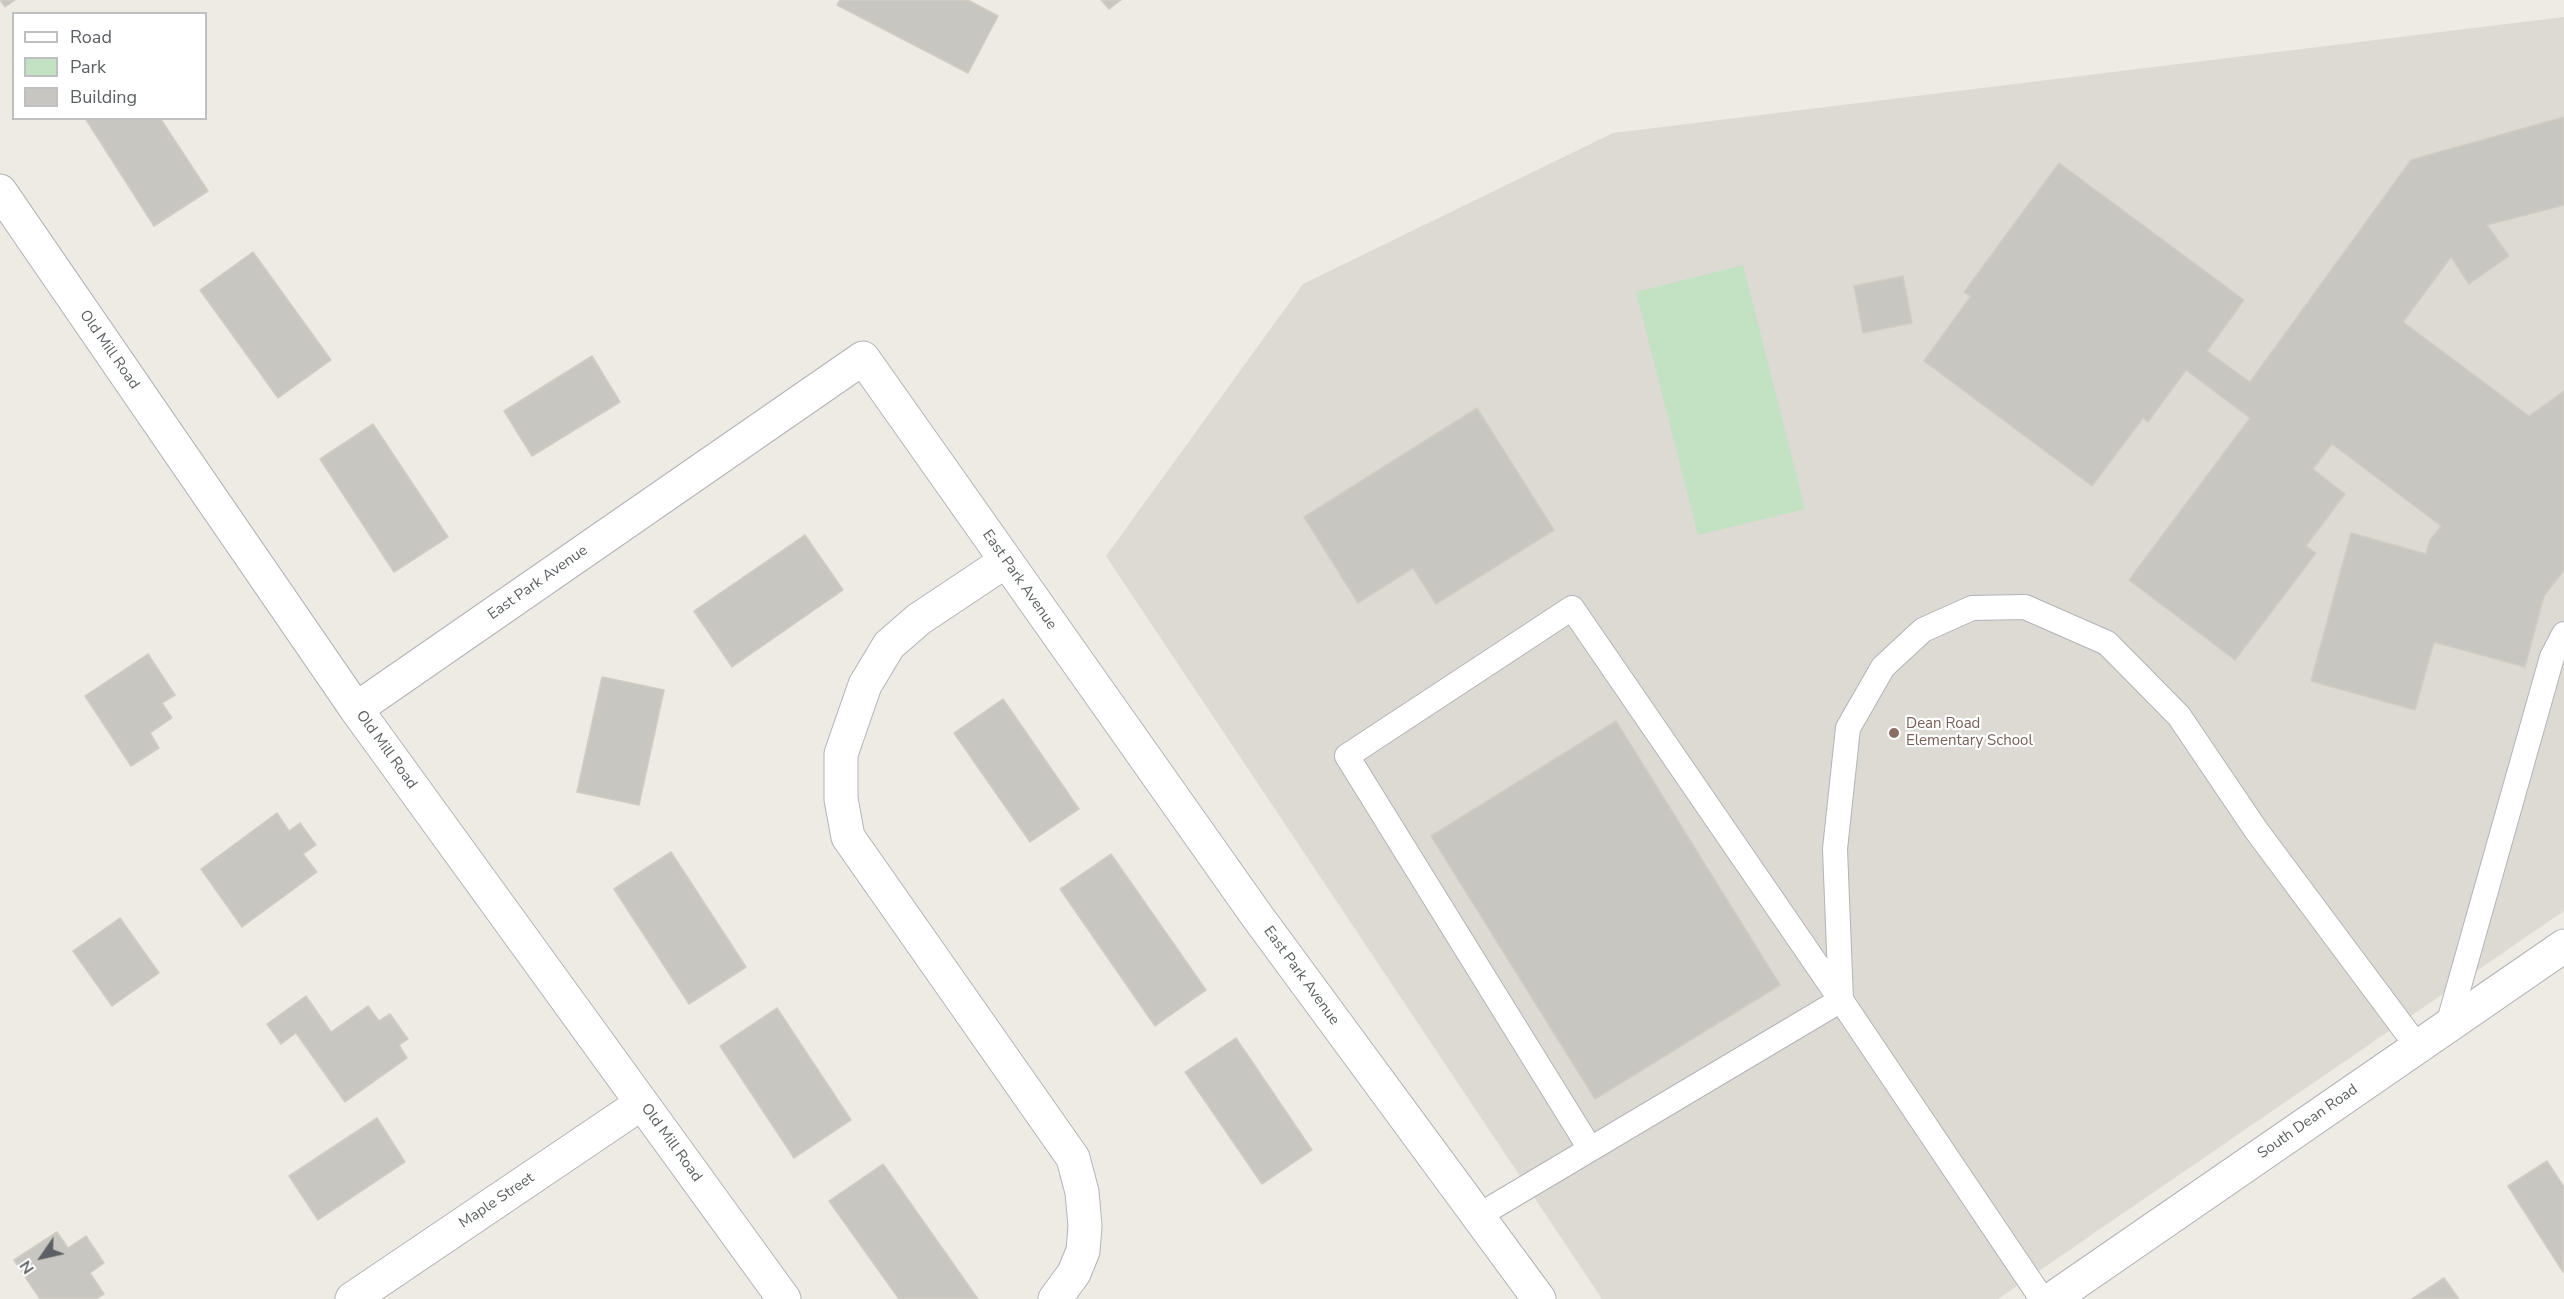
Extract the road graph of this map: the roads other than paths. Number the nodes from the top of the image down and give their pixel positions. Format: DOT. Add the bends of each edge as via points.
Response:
graph roads {
  1 [pos="0,191"];
  2 [pos="1006,561"];
  3 [pos="2564,634"];
  4 [pos="356,709"];
  5 [pos="2564,946"];
  6 [pos="1841,1000"];
  7 [pos="2448,1026"];
  8 [pos="2417,1046"];
  9 [pos="642,1103"];
  10 [pos="1589,1147"];
  11 [pos="1478,1216"];
  12 [pos="352,1299"];
  13 [pos="784,1299"];
  14 [pos="1055,1299"];
  15 [pos="1539,1299"];
  16 [pos="2042,1299"];
  17 [pos="2052,1299"];
  1 -- 4 [label="street, Old Mill Road"];
  2 -- 4 [label="street, East Park Avenue" via="863,358"];
  2 -- 11 [label="street, East Park Avenue" via="1257,916"];
  2 -- 14 [label="street" via="919,619 889,645 865,685 841,754 841,800 848,837 1073,1158 1082,1191 1083,1251 1074,1273"];
  3 -- 7 [label="lane" via="2552,657"];
  4 -- 9 [label="street, Old Mill Road"];
  5 -- 7 [label="street, South Dean Road"];
  6 -- 8 [label="lane" via="1835,849 1848,728 1883,667 1923,630 1972,608 2025,607 2107,643 2179,716 2256,830"];
  6 -- 10 [label="lane"];
  6 -- 10 [label="lane" via="1572,608 1347,756"];
  6 -- 16 [label="lane"];
  7 -- 8 [label="street, South Dean Road"];
  8 -- 17 [label="street, South Dean Road"];
  9 -- 12 [label="street, Maple Street"];
  9 -- 13 [label="street, Old Mill Road"];
  10 -- 11 [label="lane"];
  11 -- 15 [label="street, East Park Avenue"];
}
